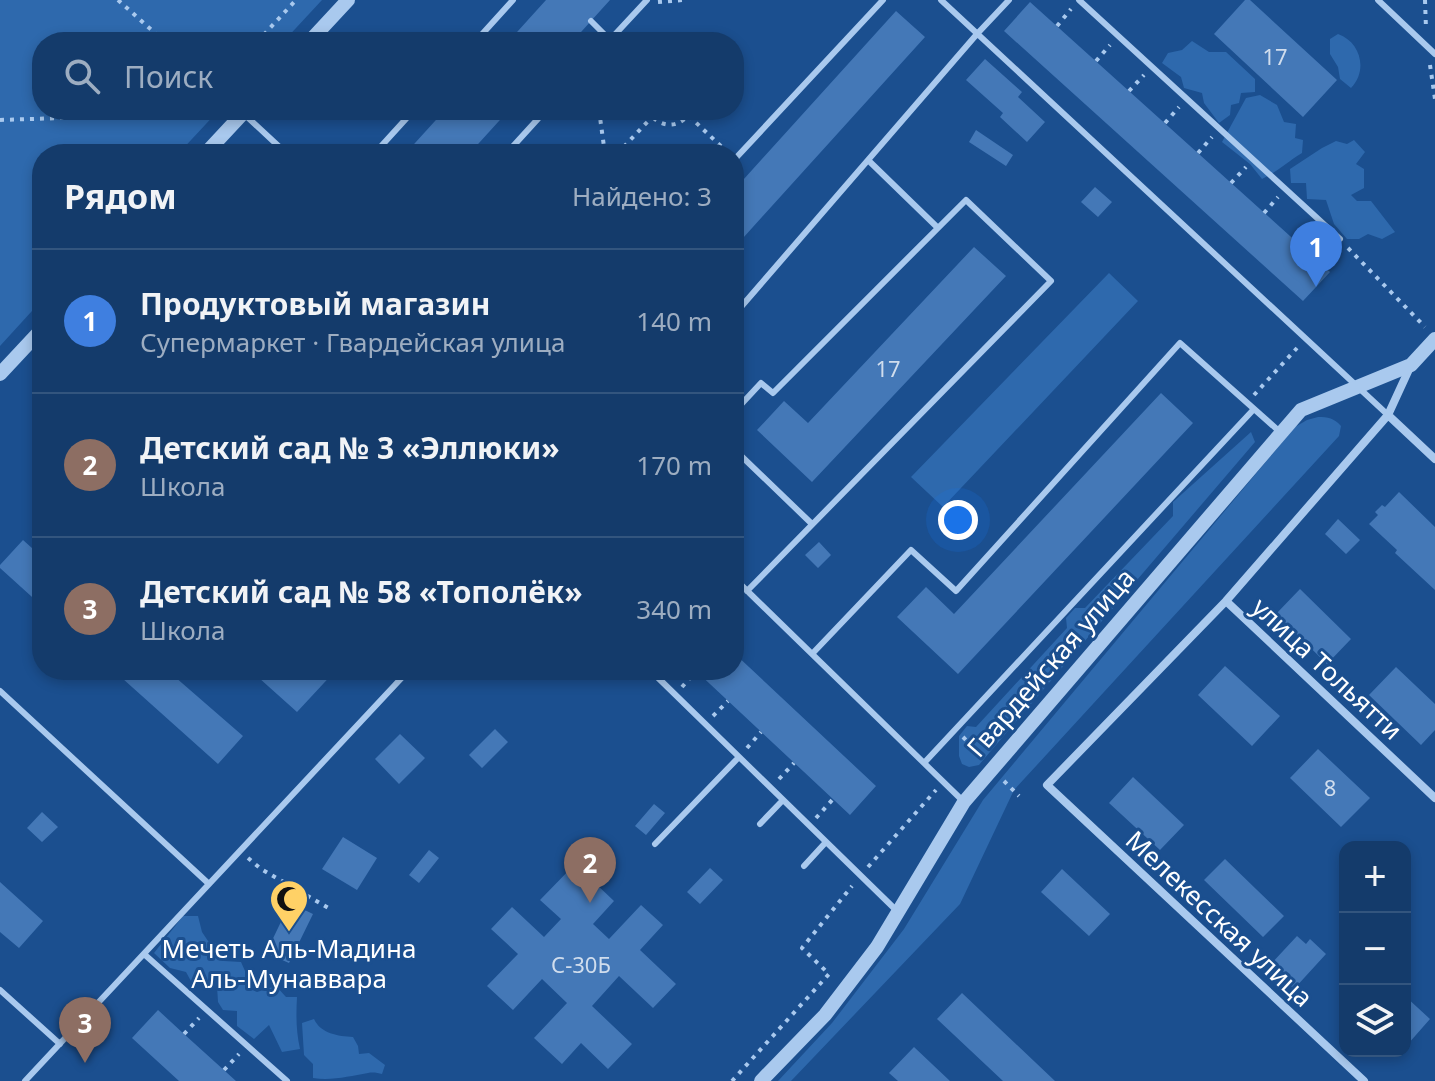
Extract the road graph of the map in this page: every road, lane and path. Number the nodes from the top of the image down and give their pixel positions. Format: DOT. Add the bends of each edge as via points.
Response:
graph roads {
  1 [pos="118,0"];
  2 [pos="296,0"];
  3 [pos="348,0"];
  4 [pos="513,0"];
  5 [pos="683,0"];
  6 [pos="883,0"];
  7 [pos="941,0"];
  8 [pos="1009,0"];
  9 [pos="1079,0"];
  10 [pos="1378,0"];
  11 [pos="646,2"];
  12 [pos="591,21"];
  13 [pos="1057,26"];
  14 [pos="154,32"];
  15 [pos="266,32"];
  16 [pos="318,32"];
  17 [pos="484,32"];
  18 [pos="601,32"];
  19 [pos="618,32"];
  20 [pos="977,34"];
  21 [pos="1118,36"];
  22 [pos="1435,54"];
  23 [pos="1096,61"];
  24 [pos="1151,67"];
  25 [pos="1129,91"];
  26 [pos="1187,99"];
  27 [pos="32,119"];
  28 [pos="0,120"];
  29 [pos="236,120"];
  30 [pos="253,120"];
  31 [pos="405,120"];
  32 [pos="537,120"];
  33 [pos="600,120"];
  34 [pos="649,120"];
  35 [pos="656,120"];
  36 [pos="684,120"];
  37 [pos="697,120"];
  38 [pos="1165,123"];
  39 [pos="1220,129"];
  40 [pos="214,144"];
  41 [pos="277,144"];
  42 [pos="383,144"];
  43 [pos="515,144"];
  44 [pos="604,144"];
  45 [pos="626,144"];
  46 [pos="720,144"];
  47 [pos="744,149"];
  48 [pos="1198,153"];
  49 [pos="1252,159"];
  50 [pos="868,160"];
  51 [pos="1231,183"];
  52 [pos="1285,189"];
  53 [pos="1264,213"];
  54 [pos="1326,226"];
  55 [pos="938,228"];
  56 [pos="1340,239"];
  57 [pos="1304,249"];
  58 [pos="744,303"];
  59 [pos="1430,334"];
  60 [pos="1306,338"];
  61 [pos="32,340"];
  62 [pos="1411,365"];
  63 [pos="0,374"];
  64 [pos="1357,386"];
  65 [pos="744,401"];
  66 [pos="1247,403"];
  67 [pos="1254,409"];
  68 [pos="1388,415"];
  69 [pos="1281,433"];
  70 [pos="744,459"];
  71 [pos="1435,459"];
  72 [pos="812,524"];
  73 [pos="744,588"];
  74 [pos="747,591"];
  75 [pos="1226,601"];
  76 [pos="812,654"];
  77 [pos="400,680"];
  78 [pos="660,680"];
  79 [pos="688,680"];
  80 [pos="0,691"];
  81 [pos="675,694"];
  82 [pos="728,701"];
  83 [pos="706,724"];
  84 [pos="761,732"];
  85 [pos="739,757"];
  86 [pos="794,763"];
  87 [pos="924,763"];
  88 [pos="943,782"];
  89 [pos="771,788"];
  90 [pos="1435,798"];
  91 [pos="833,799"];
  92 [pos="783,800"];
  93 [pos="964,802"];
  94 [pos="760,824"];
  95 [pos="809,826"];
  96 [pos="826,842"];
  97 [pos="655,844"];
  98 [pos="804,866"];
  99 [pos="261,869"];
  100 [pos="860,875"];
  101 [pos="209,884"];
  102 [pos="330,909"];
  103 [pos="898,912"];
  104 [pos="144,954"];
  105 [pos="0,990"];
  106 [pos="207,1009"];
  107 [pos="184,1034"];
  108 [pos="60,1044"];
  109 [pos="247,1045"];
  110 [pos="224,1070"];
  111 [pos="25,1081"];
  112 [pos="287,1081"];
  113 [pos="732,1081"];
  114 [pos="761,1081"];
  115 [pos="1364,1081"];
  1 -- 14 [label="path"];
  2 -- 15 [label="path"];
  3 -- 16 [label="street"];
  4 -- 17 [label="lane"];
  5 -- 11 [label="path"];
  6 -- 47 [label="lane"];
  7 -- 20 [label="lane"];
  8 -- 20 [label="lane"];
  9 -- 13 [label="path"];
  9 -- 21 [label="lane"];
  10 -- 22 [label="lane"];
  11 -- 19 [label="lane"];
  12 -- 18 [label="lane"];
  20 -- 50 [label="lane"];
  20 -- 60 [label="lane"];
  21 -- 23 [label="path"];
  21 -- 24 [label="lane"];
  24 -- 25 [label="path"];
  24 -- 26 [label="lane"];
  26 -- 38 [label="path"];
  26 -- 39 [label="lane"];
  27 -- 28 [label="path"];
  29 -- 40 [label="street"];
  30 -- 41 [label="lane"];
  31 -- 42 [label="lane"];
  32 -- 43 [label="lane"];
  33 -- 44 [label="path"];
  34 -- 45 [label="path"];
  35 -- 36 [label="path" via="668,125"];
  37 -- 46 [label="path"];
  39 -- 48 [label="path"];
  39 -- 49 [label="lane"];
  49 -- 51 [label="path"];
  49 -- 52 [label="lane"];
  50 -- 55 [label="lane"];
  50 -- 58 [label="lane"];
  52 -- 53 [label="path"];
  52 -- 54 [label="lane"];
  54 -- 56 [label="lane"];
  54 -- 57 [label="path"];
  55 -- 65 [label="lane" via="773,393 761,383"];
  55 -- 72 [label="lane" via="966,200 1051,281"];
  56 -- 59 [label="path"];
  59 -- 62 [label="street, Гвардейская улица"];
  60 -- 64 [label="lane"];
  60 -- 66 [label="path"];
  61 -- 63 [label="street"];
  62 -- 64 [label="street, Гвардейская улица"];
  62 -- 68 [label="street"];
  64 -- 68 [label="lane"];
  64 -- 69 [label="street, Гвардейская улица" via="1301,410"];
  66 -- 67 [label="lane"];
  66 -- 76 [label="lane" via="1180,343 956,591 911,550"];
  67 -- 69 [label="lane"];
  67 -- 87 [label="lane"];
  68 -- 71 [label="street"];
  68 -- 75 [label="street"];
  69 -- 93 [label="street, Гвардейская улица"];
  70 -- 72 [label="lane"];
  72 -- 74 [label="lane"];
  73 -- 74 [label="lane"];
  74 -- 76 [label="lane"];
  75 -- 90 [label="street, улица Тольятти"];
  75 -- 115 [label="street, Мелекесская улица" via="1047,785"];
  76 -- 87 [label="lane"];
  77 -- 101 [label="lane"];
  78 -- 81 [label="lane"];
  79 -- 81 [label="path"];
  80 -- 101 [label="lane"];
  81 -- 83 [label="lane"];
  82 -- 83 [label="path"];
  83 -- 85 [label="lane"];
  84 -- 85 [label="path"];
  85 -- 89 [label="lane"];
  85 -- 97 [label="lane"];
  86 -- 89 [label="path"];
  87 -- 88 [label="lane"];
  88 -- 93 [label="lane"];
  88 -- 100 [label="path"];
  89 -- 92 [label="lane"];
  91 -- 95 [label="path"];
  92 -- 94 [label="lane"];
  92 -- 95 [label="lane"];
  93 -- 103 [label="street, Гвардейская улица"];
  95 -- 96 [label="lane"];
  96 -- 98 [label="lane"];
  96 -- 100 [label="lane"];
  99 -- 102 [label="path"];
  100 -- 103 [label="lane"];
  100 -- 113 [label="path" via="802,948 829,974"];
  101 -- 104 [label="lane"];
  103 -- 114 [label="street, Гвардейская улица" via="825,1015"];
  104 -- 106 [label="lane"];
  104 -- 108 [label="lane"];
  105 -- 108 [label="lane"];
  106 -- 107 [label="path"];
  106 -- 109 [label="lane"];
  108 -- 111 [label="lane"];
  109 -- 110 [label="path"];
  109 -- 112 [label="lane"];
}
